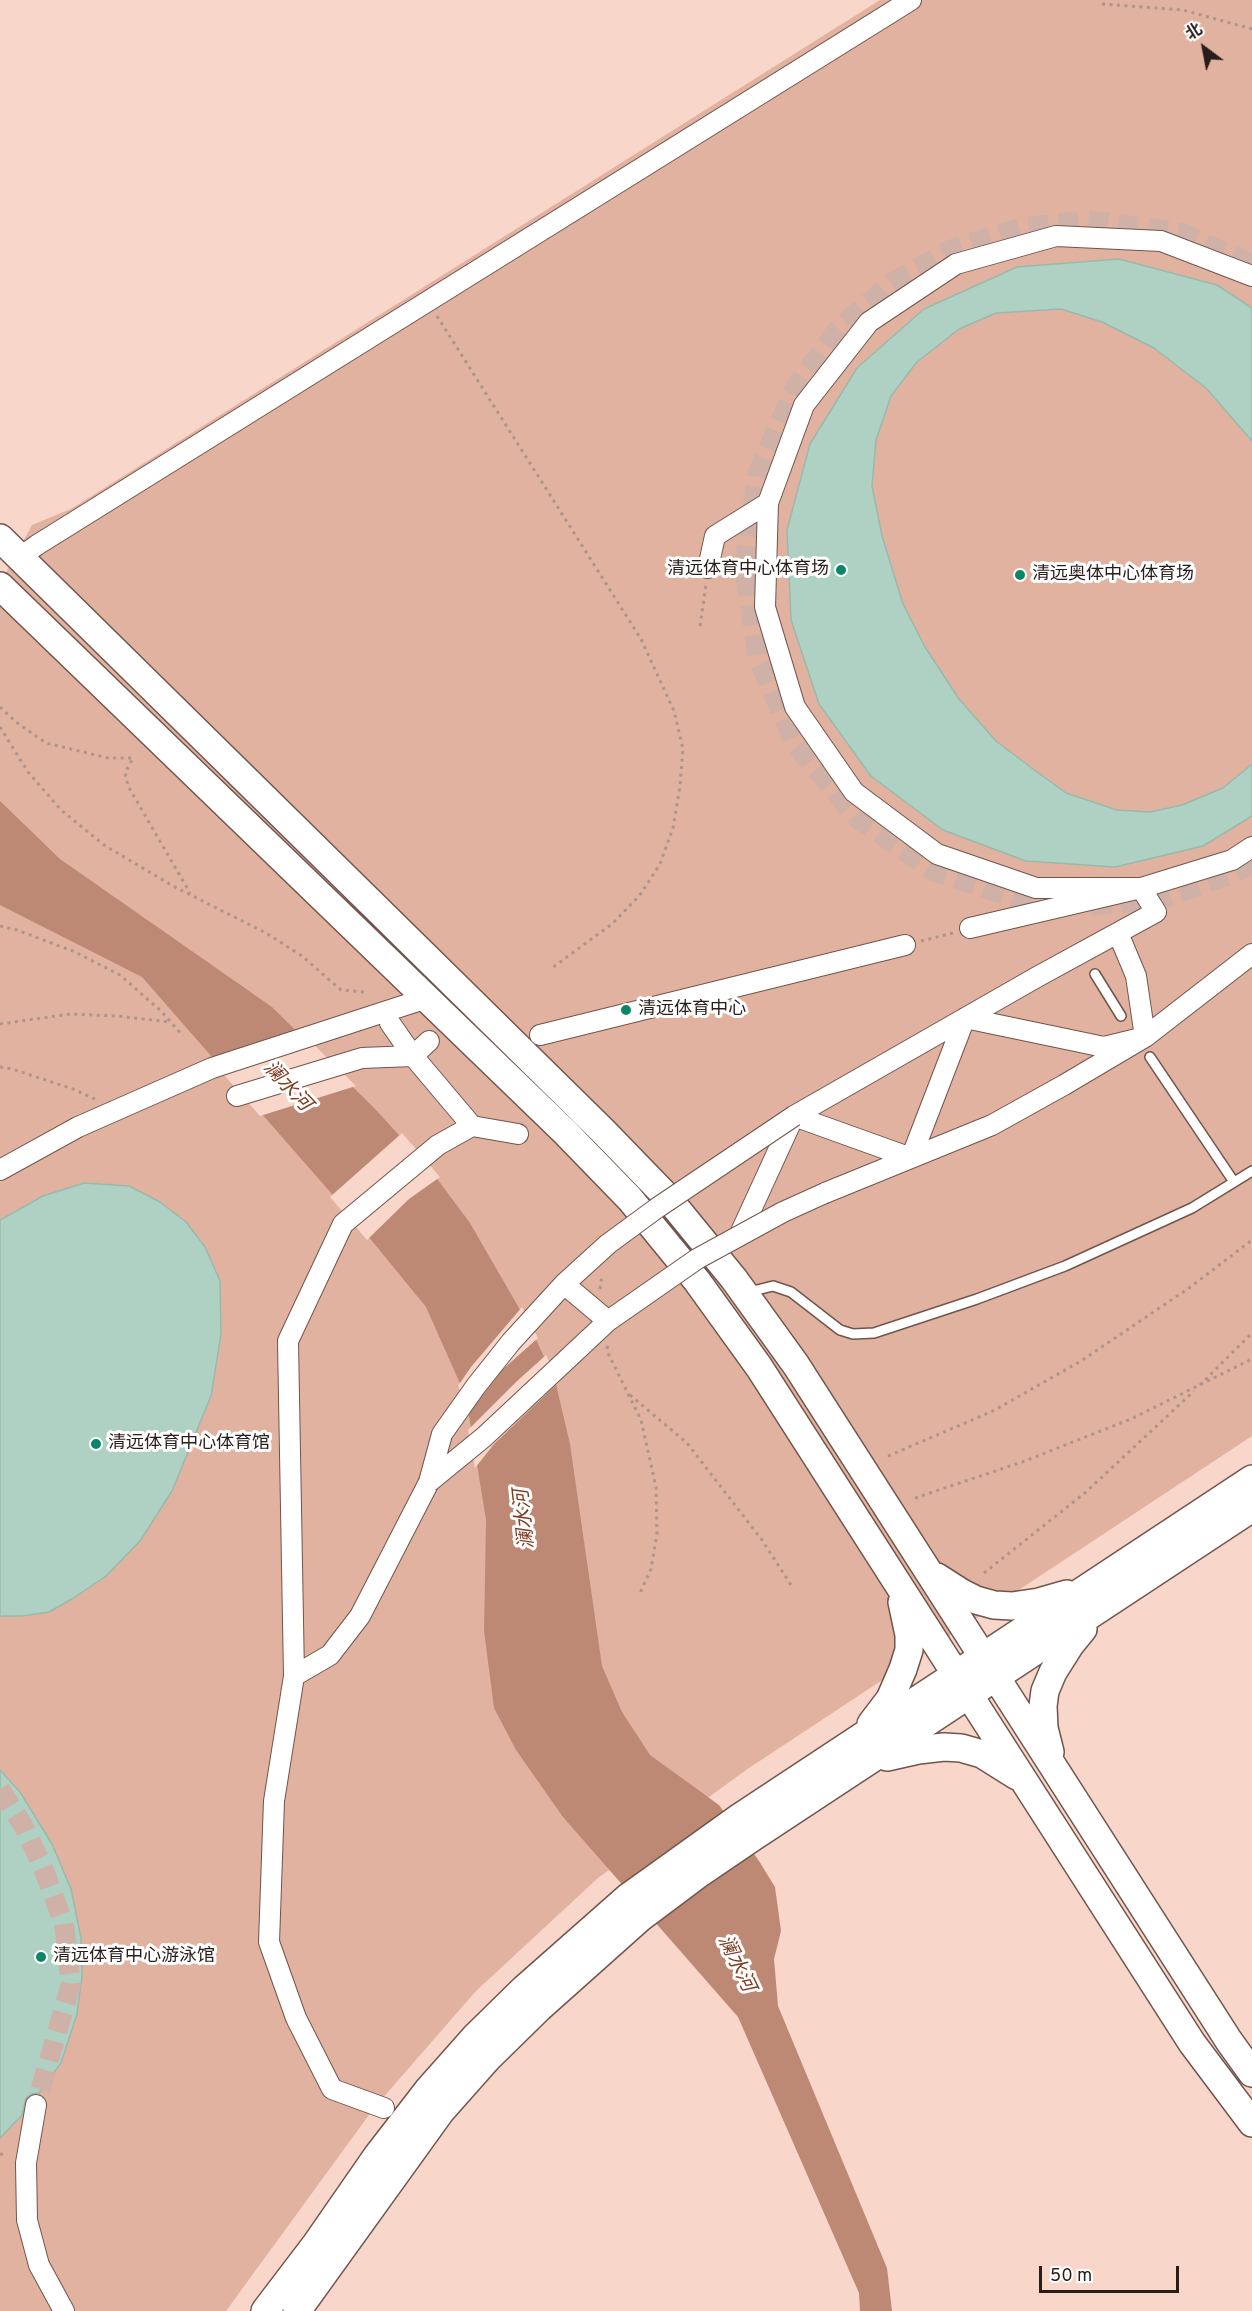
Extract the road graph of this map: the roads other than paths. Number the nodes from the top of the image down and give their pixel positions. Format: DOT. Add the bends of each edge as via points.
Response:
graph roads {
  1 [pos="912,0"];
  2 [pos="1252,276"];
  3 [pos="768,503"];
  4 [pos="0,538"];
  5 [pos="19,558"];
  6 [pos="708,568"];
  7 [pos="0,586"];
  8 [pos="1252,847"];
  9 [pos="1141,888"];
  10 [pos="970,928"];
  11 [pos="1118,933"];
  12 [pos="905,945"];
  13 [pos="1252,954"];
  14 [pos="1095,974"];
  15 [pos="427,998"];
  16 [pos="1121,1016"];
  17 [pos="964,1018"];
  18 [pos="390,1023"];
  19 [pos="540,1035"];
  20 [pos="1145,1037"];
  21 [pos="429,1041"];
  22 [pos="413,1056"];
  23 [pos="1150,1057"];
  24 [pos="237,1096"];
  25 [pos="794,1116"];
  26 [pos="472,1126"];
  27 [pos="519,1134"];
  28 [pos="911,1158"];
  29 [pos="0,1170"];
  30 [pos="1252,1171"];
  31 [pos="1234,1182"];
  32 [pos="739,1236"];
  33 [pos="564,1284"];
  34 [pos="744,1293"];
  35 [pos="608,1321"];
  36 [pos="1252,1479"];
  37 [pos="429,1482"];
  38 [pos="1252,1508"];
  39 [pos="927,1569"];
  40 [pos="891,1573"];
  41 [pos="1094,1598"];
  42 [pos="990,1667"];
  43 [pos="294,1676"];
  44 [pos="963,1685"];
  45 [pos="860,1739"];
  46 [pos="1054,1768"];
  47 [pos="855,1770"];
  48 [pos="1024,1781"];
  49 [pos="746,1827"];
  50 [pos="634,1908"];
  51 [pos="1252,2073"];
  52 [pos="36,2105"];
  53 [pos="384,2108"];
  54 [pos="1252,2123"];
  55 [pos="64,2311"];
  56 [pos="265,2311"];
  57 [pos="297,2311"];
  1 -- 5 [label="street"];
  2 -- 3 [label="street" via="1161,241 1056,236 956,264 868,322 804,405"];
  3 -- 6 [label="street" via="715,536"];
  3 -- 9 [label="street" via="765,607 788,685 795,707 854,792 937,855 1036,888"];
  4 -- 5 [label="street"];
  5 -- 34 [label="street" via="603,1131 667,1197"];
  7 -- 15 [label="street"];
  8 -- 9 [label="street" via="1232,860"];
  9 -- 10 [label="street"];
  9 -- 11 [label="street" via="1156,912"];
  11 -- 17 [label="street"];
  11 -- 20 [label="street" via="1136,976"];
  12 -- 19 [label="street"];
  13 -- 20 [label="street"];
  14 -- 16 [label="lane"];
  15 -- 29 [label="street" via="212,1068 78,1127"];
  15 -- 40 [label="street" via="630,1199 690,1272 759,1367"];
  17 -- 20 [label="street" via="1104,1047"];
  17 -- 25 [label="street"];
  17 -- 28 [label="street"];
  18 -- 22 [label="street"];
  20 -- 28 [label="street" via="992,1125"];
  21 -- 22 [label="street"];
  22 -- 24 [label="street" via="362,1058"];
  22 -- 26 [label="street"];
  23 -- 31 [label="lane"];
  25 -- 28 [label="street"];
  25 -- 32 [label="street, bridge"];
  25 -- 33 [label="street, bridge" via="657,1208 608,1244"];
  26 -- 27 [label="street"];
  26 -- 43 [label="street" via="438,1145 343,1224 288,1341"];
  28 -- 32 [label="street, bridge" via="783,1212"];
  30 -- 31 [label="lane"];
  31 -- 34 [label="lane" via="1192,1208 1065,1266 874,1333 853,1334 840,1329 791,1292 773,1286"];
  32 -- 35 [label="street, bridge" via="697,1259"];
  33 -- 35 [label="street, bridge"];
  33 -- 37 [label="street, bridge" via="511,1342 442,1434"];
  34 -- 39 [label="street" via="796,1365"];
  35 -- 37 [label="street, bridge" via="484,1437"];
  36 -- 41 [label="street"];
  37 -- 43 [label="street" via="360,1616 330,1655"];
  38 -- 41 [label="street"];
  39 -- 41 [label="street" via="962,1593 994,1605"];
  39 -- 42 [label="street"];
  40 -- 44 [label="street"];
  40 -- 45 [label="street" via="906,1612 909,1650 890,1699"];
  41 -- 42 [label="street"];
  41 -- 46 [label="street" via="1045,1691 1044,1728"];
  42 -- 44 [label="street"];
  42 -- 46 [label="street"];
  43 -- 53 [label="street" via="274,1801 269,1942 296,2018 332,2089"];
  44 -- 45 [label="street"];
  44 -- 47 [label="street"];
  44 -- 48 [label="street"];
  45 -- 49 [label="street"];
  46 -- 51 [label="street"];
  47 -- 48 [label="street" via="918,1750 961,1748 982,1754"];
  47 -- 49 [label="street"];
  48 -- 54 [label="street" via="1192,2043"];
  49 -- 50 [label="street"];
  50 -- 56 [label="street" via="525,1988 475,2037 377,2156"];
  50 -- 57 [label="street" via="441,2111"];
  52 -- 55 [label="street" via="26,2163 27,2220 39,2265"];
}
